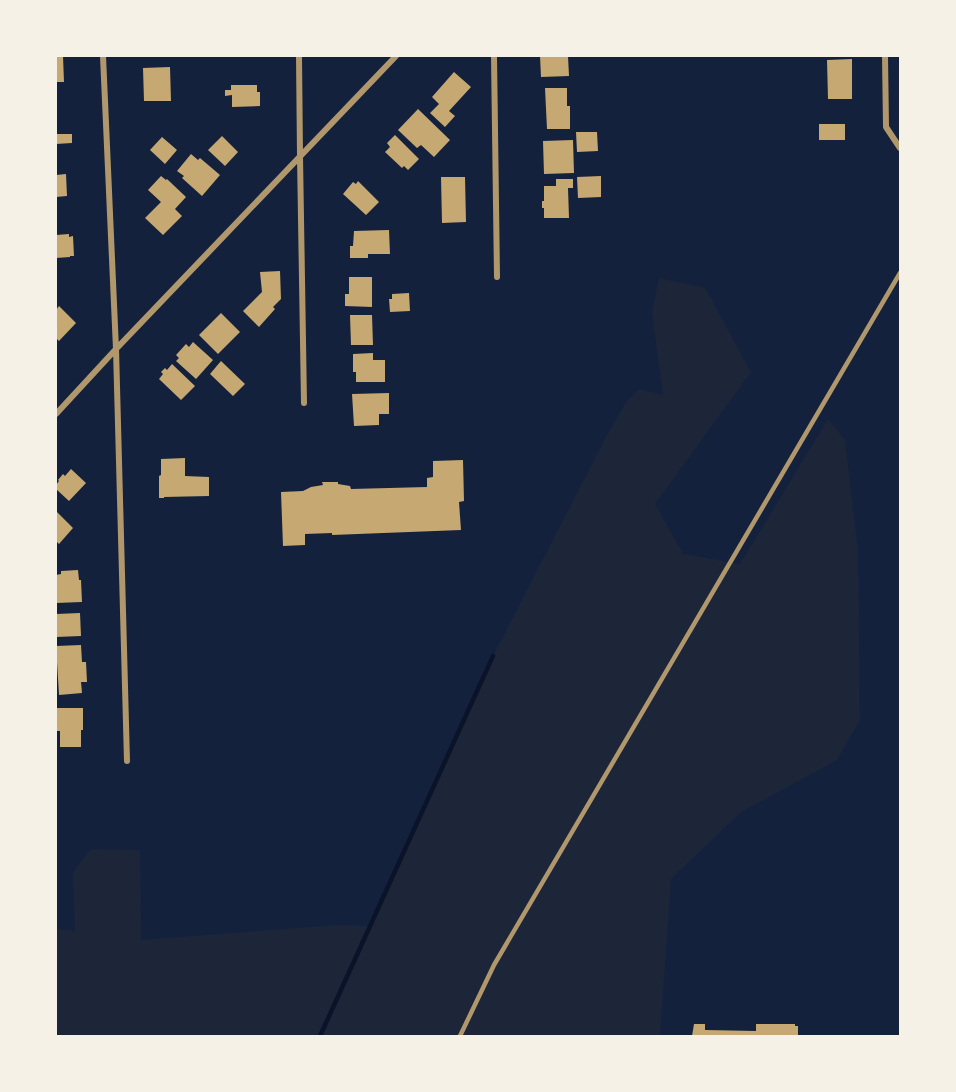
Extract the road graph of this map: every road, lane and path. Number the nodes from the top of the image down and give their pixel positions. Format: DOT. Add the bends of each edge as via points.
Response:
graph roads {
  1 [pos="103,56"];
  2 [pos="299,56"];
  3 [pos="396,56"];
  4 [pos="494,56"];
  5 [pos="885,56"];
  6 [pos="900,148"];
  7 [pos="300,156"];
  8 [pos="900,273"];
  9 [pos="496,277"];
  10 [pos="116,349"];
  11 [pos="304,403"];
  12 [pos="56,414"];
  13 [pos="127,761"];
  14 [pos="460,1036"];
  1 -- 10 [label="street"];
  2 -- 7 [label="street"];
  3 -- 7 [label="street"];
  4 -- 9 [label="street"];
  5 -- 6 [label="street" via="886,127"];
  7 -- 10 [label="street"];
  7 -- 11 [label="street"];
  8 -- 14 [label="lane" via="494,964"];
  10 -- 12 [label="street"];
  10 -- 13 [label="street"];
}
